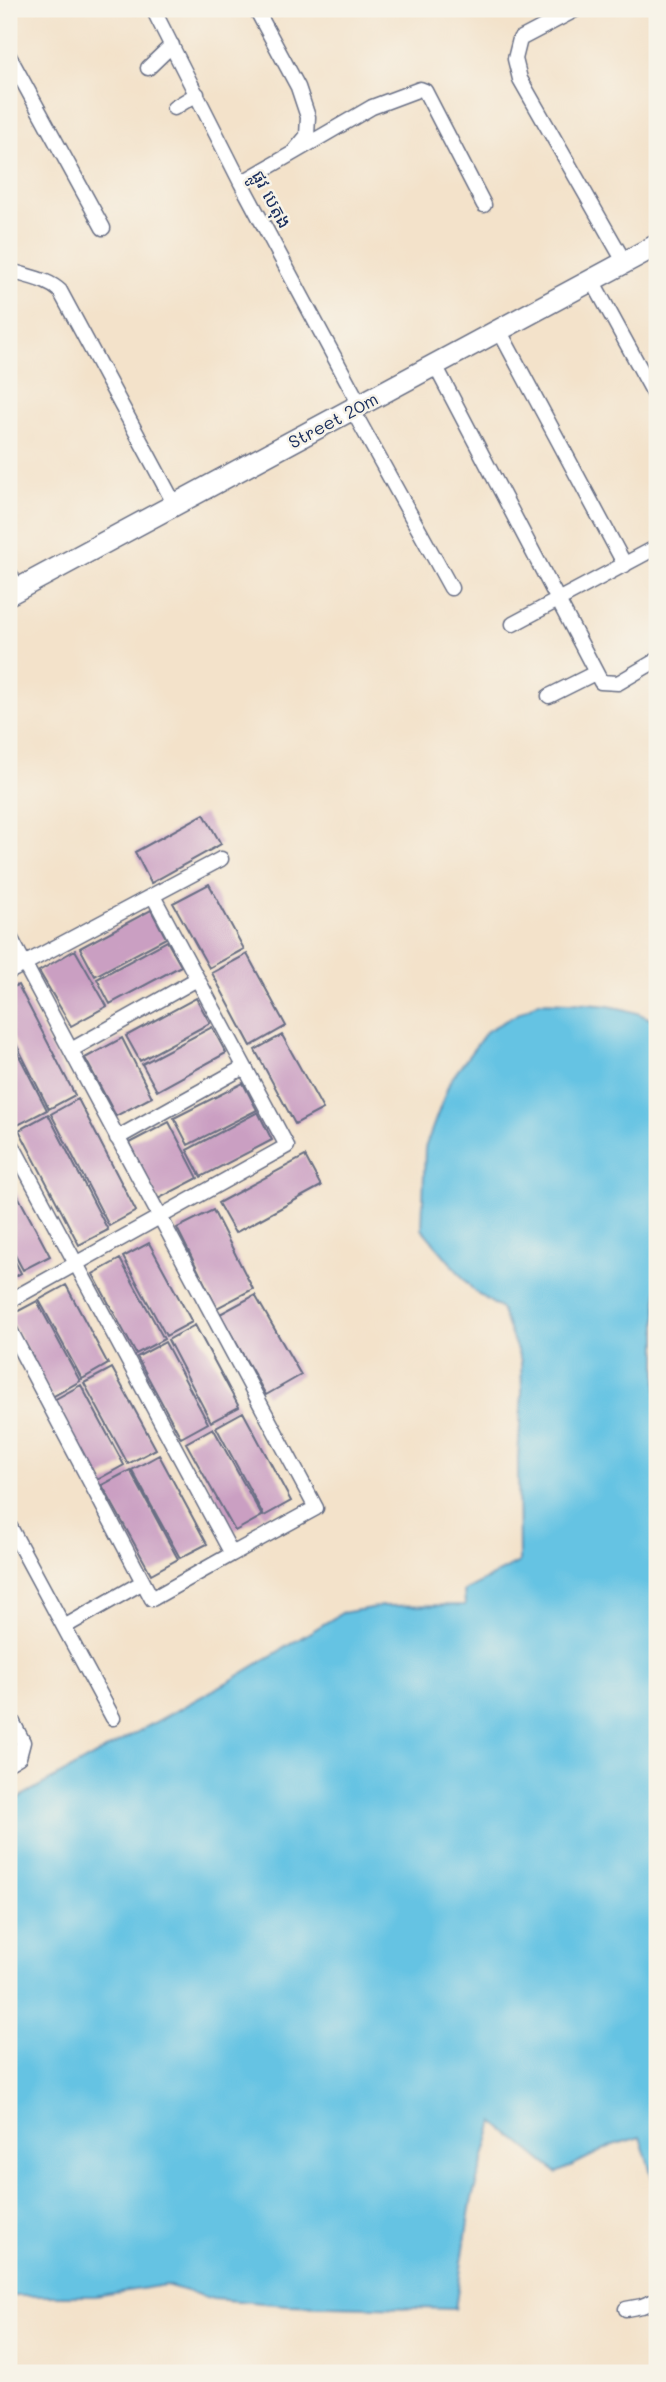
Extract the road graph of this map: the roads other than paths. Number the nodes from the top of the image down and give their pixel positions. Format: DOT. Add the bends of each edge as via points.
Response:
graph roads {
  1 [pos="153,9"];
  2 [pos="256,9"];
  3 [pos="577,9"];
  4 [pos="172,44"];
  5 [pos="9,56"];
  6 [pos="148,68"];
  7 [pos="197,94"];
  8 [pos="174,107"];
  9 [pos="293,153"];
  10 [pos="241,183"];
  11 [pos="484,205"];
  12 [pos="103,228"];
  13 [pos="657,245"];
  14 [pos="625,263"];
  15 [pos="9,270"];
  16 [pos="592,280"];
  17 [pos="499,330"];
  18 [pos="435,365"];
  19 [pos="657,399"];
  20 [pos="356,407"];
  21 [pos="175,505"];
  22 [pos="657,547"];
  23 [pos="625,565"];
  24 [pos="12,585"];
  25 [pos="451,588"];
  26 [pos="559,599"];
  27 [pos="513,624"];
  28 [pos="657,660"];
  29 [pos="595,673"];
  30 [pos="550,696"];
  31 [pos="221,859"];
  32 [pos="153,896"];
  33 [pos="9,935"];
  34 [pos="24,964"];
  35 [pos="9,972"];
  36 [pos="197,979"];
  37 [pos="71,1050"];
  38 [pos="244,1067"];
  39 [pos="117,1138"];
  40 [pos="9,1139"];
  41 [pos="160,1217"];
  42 [pos="76,1264"];
  43 [pos="9,1301"];
  44 [pos="9,1328"];
  45 [pos="9,1525"];
  46 [pos="232,1554"];
  47 [pos="143,1582"];
  48 [pos="64,1627"];
  49 [pos="9,1714"];
  50 [pos="113,1718"];
  51 [pos="9,1763"];
  52 [pos="657,2300"];
  53 [pos="626,2309"];
  1 -- 4 [label="street, ផ្លូវ បេតុង"];
  2 -- 9 [label="street" via="298,86 308,117 307,136"];
  3 -- 14 [label="street" via="520,39 515,59 520,79"];
  4 -- 6 [label="street"];
  4 -- 7 [label="street, ផ្លូវ បេតុង"];
  5 -- 12 [label="street"];
  7 -- 8 [label="street"];
  7 -- 10 [label="street, ផ្លូវ បេតុង"];
  9 -- 10 [label="street"];
  9 -- 11 [label="street" via="372,107 420,89"];
  10 -- 20 [label="street, ផ្លូវ បេតុង"];
  13 -- 14 [label="street, Street 20m"];
  14 -- 16 [label="street, Street 20m"];
  15 -- 21 [label="street" via="49,281 60,291"];
  16 -- 17 [label="street, Street 20m"];
  16 -- 19 [label="street"];
  17 -- 18 [label="street, Street 20m"];
  17 -- 23 [label="street"];
  18 -- 20 [label="street, Street 20m"];
  18 -- 26 [label="street"];
  20 -- 21 [label="street, Street 20m"];
  20 -- 25 [label="street, ផ្លូវ បេតុង"];
  21 -- 24 [label="street, Street 20m"];
  22 -- 23 [label="street"];
  23 -- 26 [label="street"];
  26 -- 27 [label="street"];
  26 -- 29 [label="street"];
  28 -- 29 [label="street" via="618,683 601,682"];
  29 -- 30 [label="street"];
  31 -- 32 [label="street"];
  32 -- 34 [label="street"];
  32 -- 36 [label="street"];
  33 -- 34 [label="street"];
  34 -- 35 [label="street"];
  34 -- 37 [label="street"];
  36 -- 37 [label="street"];
  36 -- 38 [label="street"];
  37 -- 39 [label="street"];
  38 -- 39 [label="street"];
  38 -- 41 [label="street" via="287,1146"];
  39 -- 41 [label="street"];
  40 -- 42 [label="street"];
  41 -- 42 [label="street"];
  41 -- 46 [label="street" via="316,1508"];
  42 -- 43 [label="street"];
  42 -- 46 [label="street"];
  44 -- 47 [label="street"];
  45 -- 48 [label="street"];
  46 -- 47 [label="street" via="152,1599"];
  47 -- 48 [label="street"];
  48 -- 50 [label="street"];
  49 -- 51 [label="street" via="23,1742 19,1757"];
  52 -- 53 [label="street"];
}
